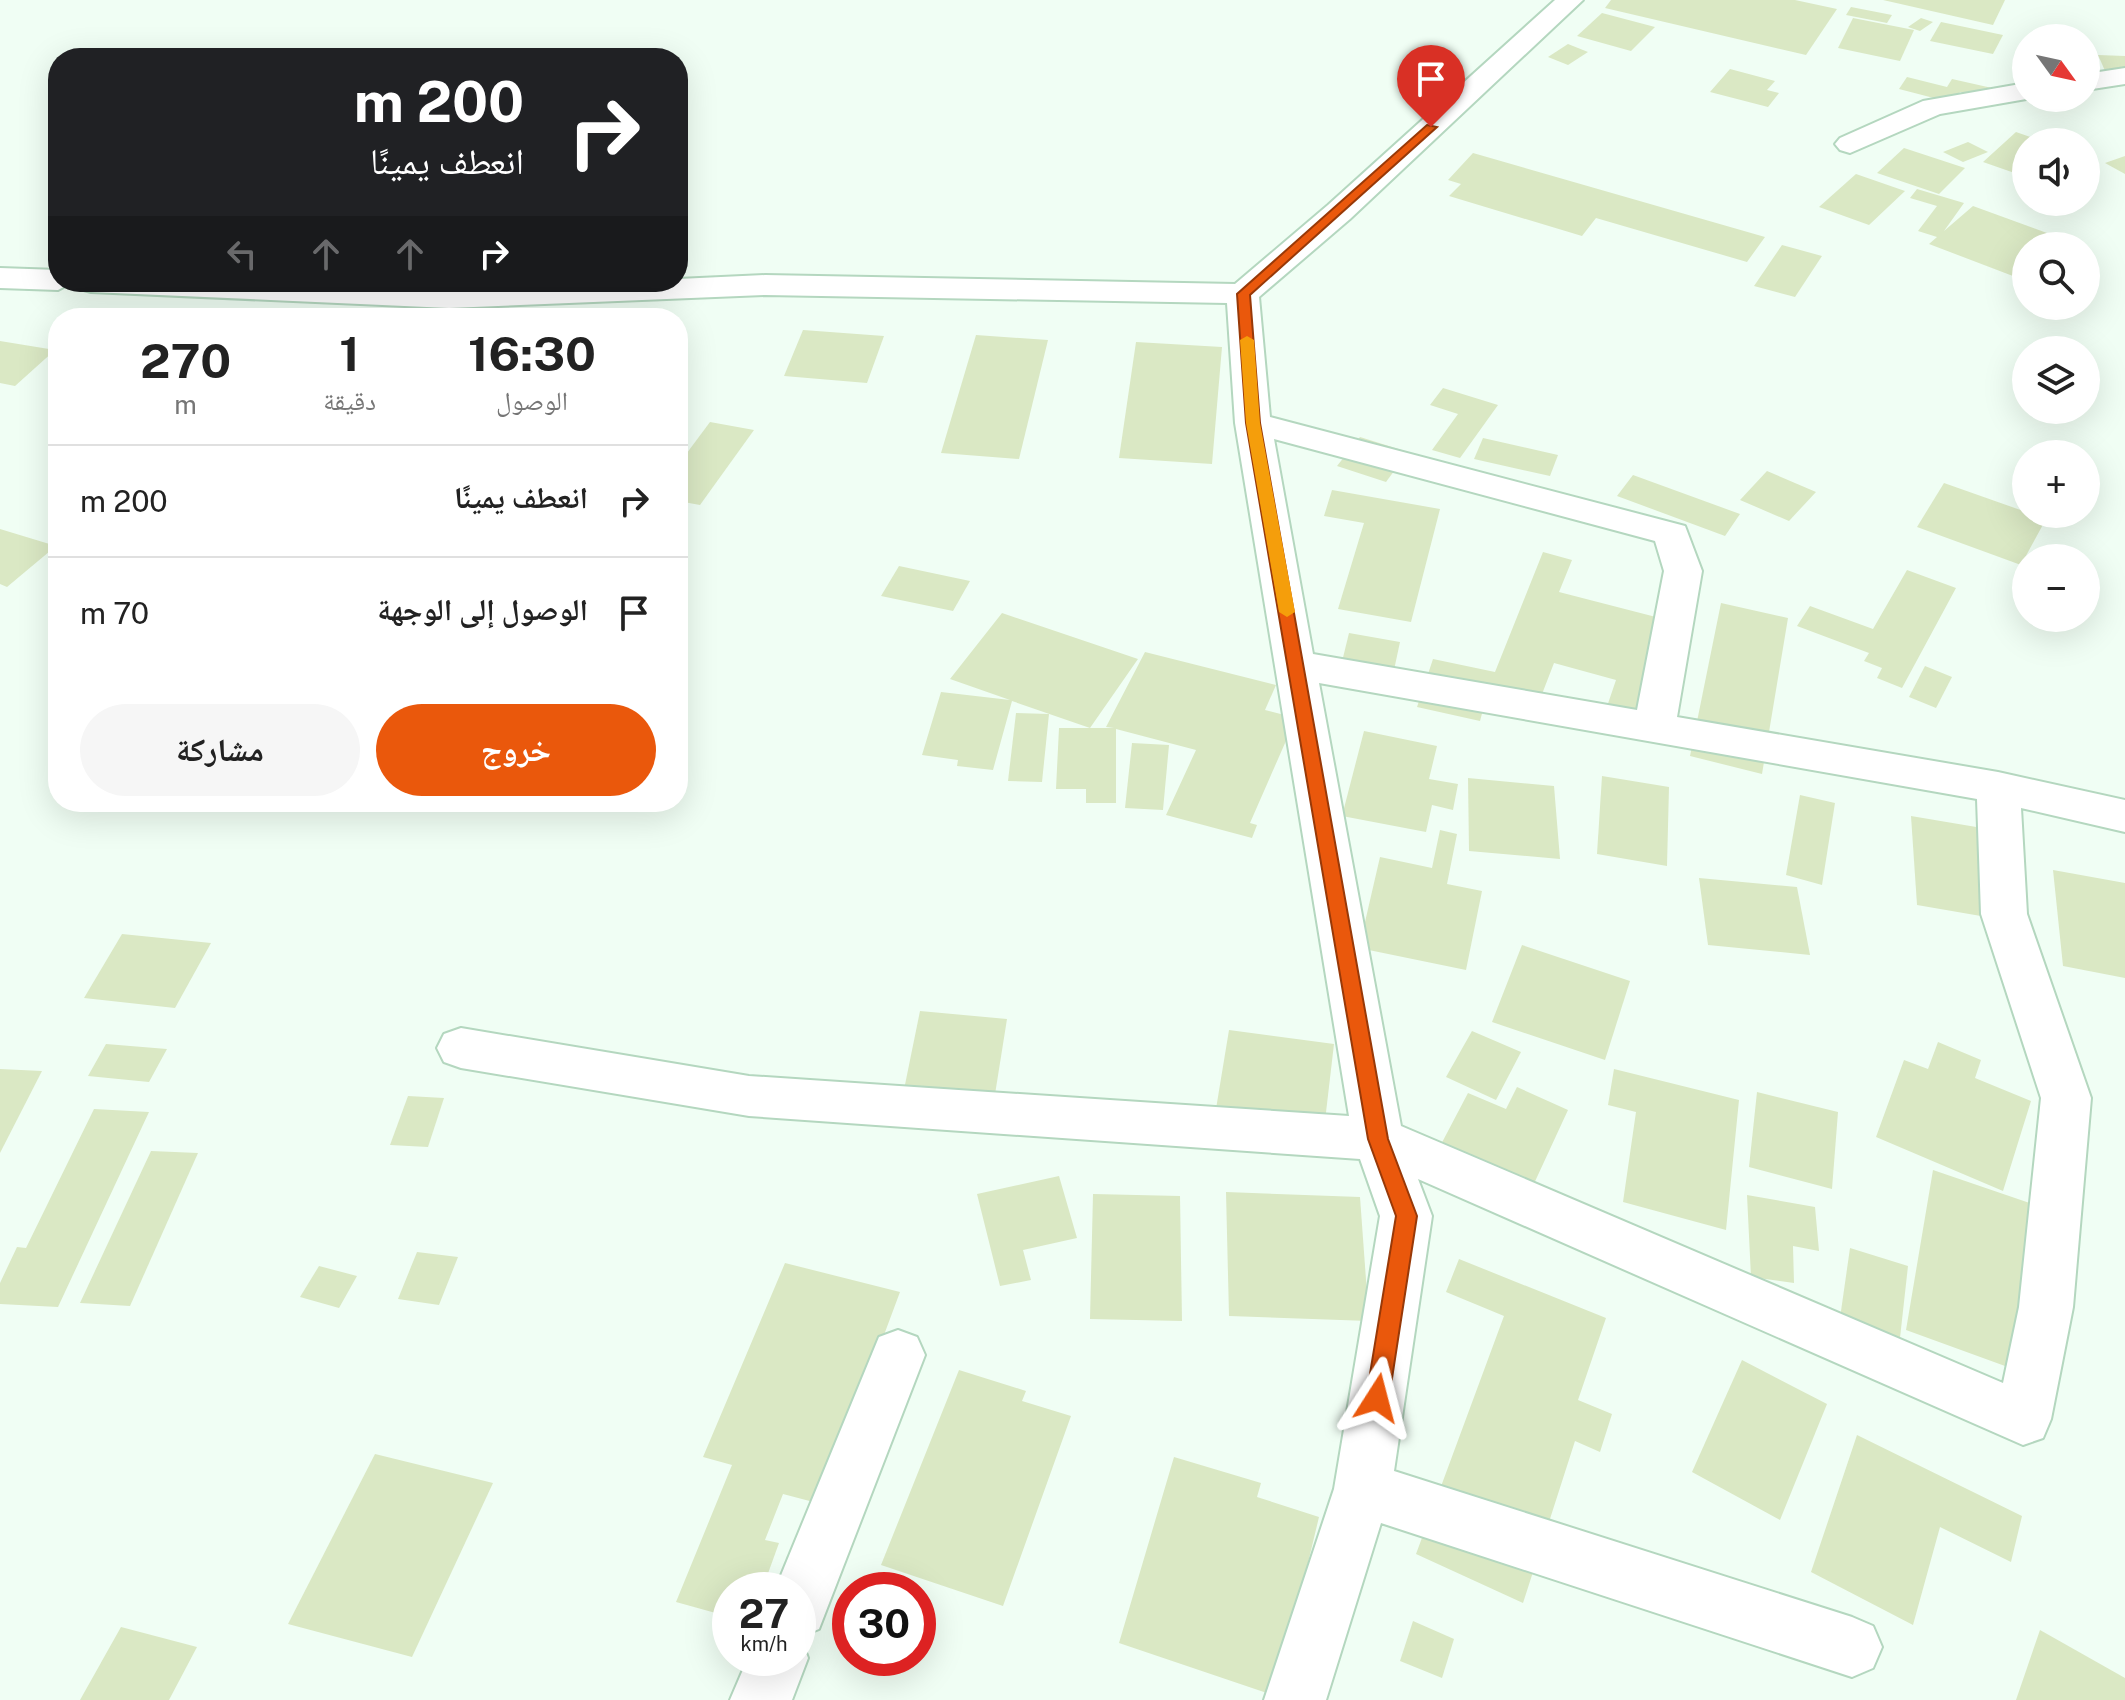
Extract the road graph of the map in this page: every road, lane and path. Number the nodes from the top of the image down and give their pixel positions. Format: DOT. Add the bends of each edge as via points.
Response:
graph roads {
  1 [pos="1570,0"];
  2 [pos="2125,76"];
  3 [pos="2100,80"];
  4 [pos="2012,93"];
  5 [pos="1850,144"];
  6 [pos="0,278"];
  7 [pos="48,280"];
  8 [pos="688,288"];
  9 [pos="315,292"];
  10 [pos="605,292"];
  11 [pos="582,293"];
  12 [pos="1243,294"];
  13 [pos="569,308"];
  14 [pos="1253,423"];
  15 [pos="1296,665"];
  16 [pos="1654,728"];
  17 [pos="1998,787"];
  18 [pos="2125,816"];
  19 [pos="461,1048"];
  20 [pos="1378,1139"];
  21 [pos="898,1355"];
  22 [pos="1363,1489"];
  23 [pos="812,1572"];
  24 [pos="1852,1647"];
  25 [pos="771,1676"];
  26 [pos="761,1700"];
  27 [pos="1295,1700"];
  1 -- 12 [label="street"];
  2 -- 3 [label="street"];
  4 -- 5 [label="street" via="1933,107"];
  6 -- 7 [label="street"];
  8 -- 12 [label="street" via="765,285"];
  9 -- 11 [label="street" via="449,298"];
  10 -- 11 [label="street"];
  11 -- 13 [label="street"];
  12 -- 14 [label="street"];
  14 -- 15 [label="street"];
  14 -- 16 [label="street" via="1672,534 1683,571"];
  15 -- 16 [label="street"];
  15 -- 20 [label="street"];
  16 -- 17 [label="street"];
  17 -- 18 [label="street"];
  17 -- 20 [label="street" via="2004,914 2066,1098 2046,1307 2023,1419"];
  19 -- 20 [label="street" via="749,1096"];
  20 -- 22 [label="street" via="1406,1216"];
  21 -- 23 [label="street"];
  22 -- 24 [label="street"];
  22 -- 27 [label="street"];
  25 -- 26 [label="street"];
}
